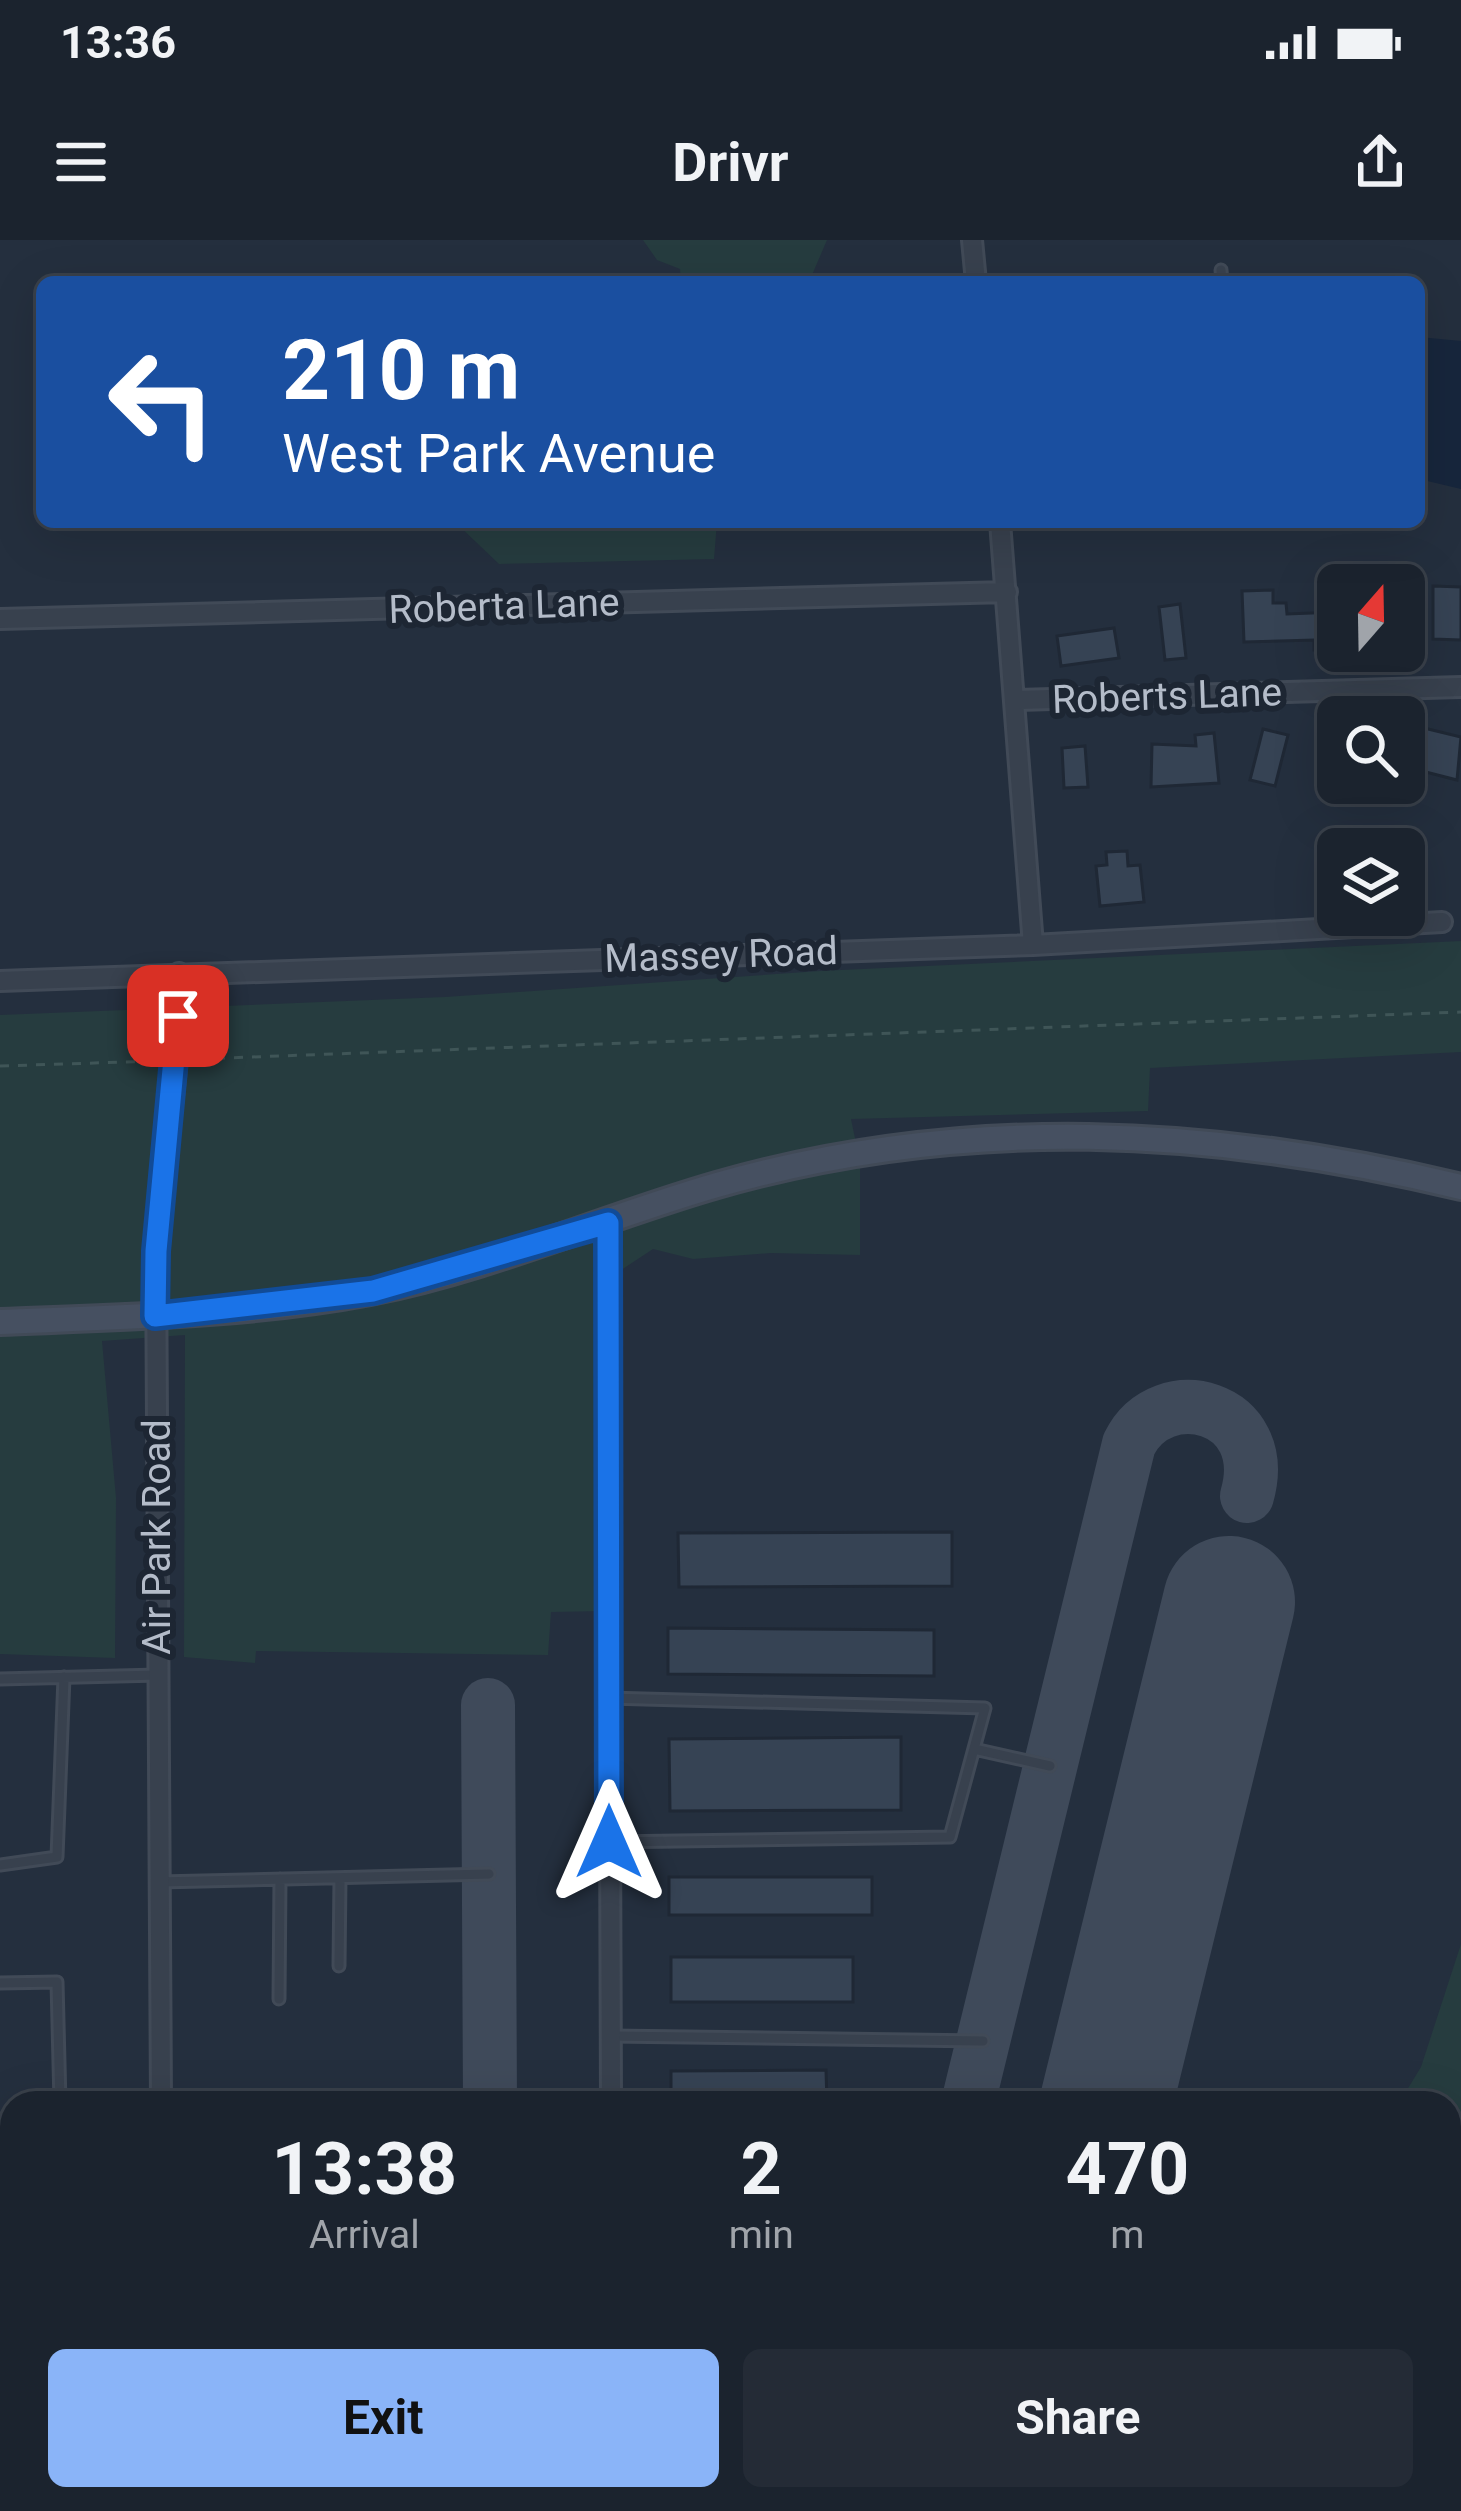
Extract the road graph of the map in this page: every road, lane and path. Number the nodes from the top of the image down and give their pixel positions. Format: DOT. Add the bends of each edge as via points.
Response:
graph roads {
  1 [pos="972,240"];
  2 [pos="975,276"];
  3 [pos="1001,528"];
  4 [pos="1007,592"];
  5 [pos="0,619"];
  6 [pos="1461,687"];
  7 [pos="1018,700"];
  8 [pos="1442,922"];
  9 [pos="1033,945"];
  10 [pos="178,973"];
  11 [pos="0,981"];
  12 [pos="1461,1012"];
  13 [pos="177,1060"];
  14 [pos="0,1066"];
  15 [pos="1461,1187"];
  16 [pos="608,1223"];
  17 [pos="155,1316"];
  18 [pos="0,1322"];
  19 [pos="158,1675"];
  20 [pos="64,1677"];
  21 [pos="0,1679"];
  22 [pos="608,1699"];
  23 [pos="974,1749"];
  24 [pos="1050,1766"];
  25 [pos="609,1842"];
  26 [pos="0,1865"];
  27 [pos="489,1874"];
  28 [pos="340,1878"];
  29 [pos="280,1879"];
  30 [pos="159,1882"];
  31 [pos="339,1966"];
  32 [pos="0,1983"];
  33 [pos="279,1999"];
  34 [pos="610,2036"];
  35 [pos="983,2042"];
  36 [pos="60,2091"];
  37 [pos="161,2091"];
  38 [pos="611,2091"];
  1 -- 2 [label="street"];
  3 -- 4 [label="street"];
  4 -- 5 [label="street, Roberta Lane"];
  4 -- 7 [label="street"];
  6 -- 7 [label="street, Roberts Lane"];
  7 -- 9 [label="street"];
  8 -- 9 [label="street, Massey Road"];
  9 -- 10 [label="street, Massey Road"];
  10 -- 11 [label="street, Massey Road"];
  10 -- 13 [label="street, Air Park Road"];
  12 -- 13 [label="path"];
  13 -- 14 [label="path"];
  13 -- 17 [label="street, Air Park Road"];
  15 -- 16 [label="street" via="1225,1141 1001,1134 831,1157"];
  16 -- 17 [label="street" via="373,1291"];
  16 -- 22 [label="street"];
  17 -- 18 [label="street"];
  17 -- 19 [label="street, Air Park Road"];
  19 -- 20 [label="lane"];
  19 -- 30 [label="street, Air Park Road"];
  20 -- 21 [label="lane"];
  20 -- 26 [label="lane" via="57,1857"];
  22 -- 23 [label="lane" via="985,1708"];
  22 -- 25 [label="street"];
  23 -- 24 [label="lane"];
  23 -- 25 [label="lane" via="950,1838"];
  25 -- 34 [label="street"];
  27 -- 28 [label="lane"];
  28 -- 29 [label="lane"];
  28 -- 31 [label="lane"];
  29 -- 30 [label="lane"];
  29 -- 33 [label="lane"];
  30 -- 37 [label="street, Air Park Road"];
  32 -- 36 [label="lane" via="58,1982"];
  34 -- 35 [label="lane"];
  34 -- 38 [label="street"];
}
